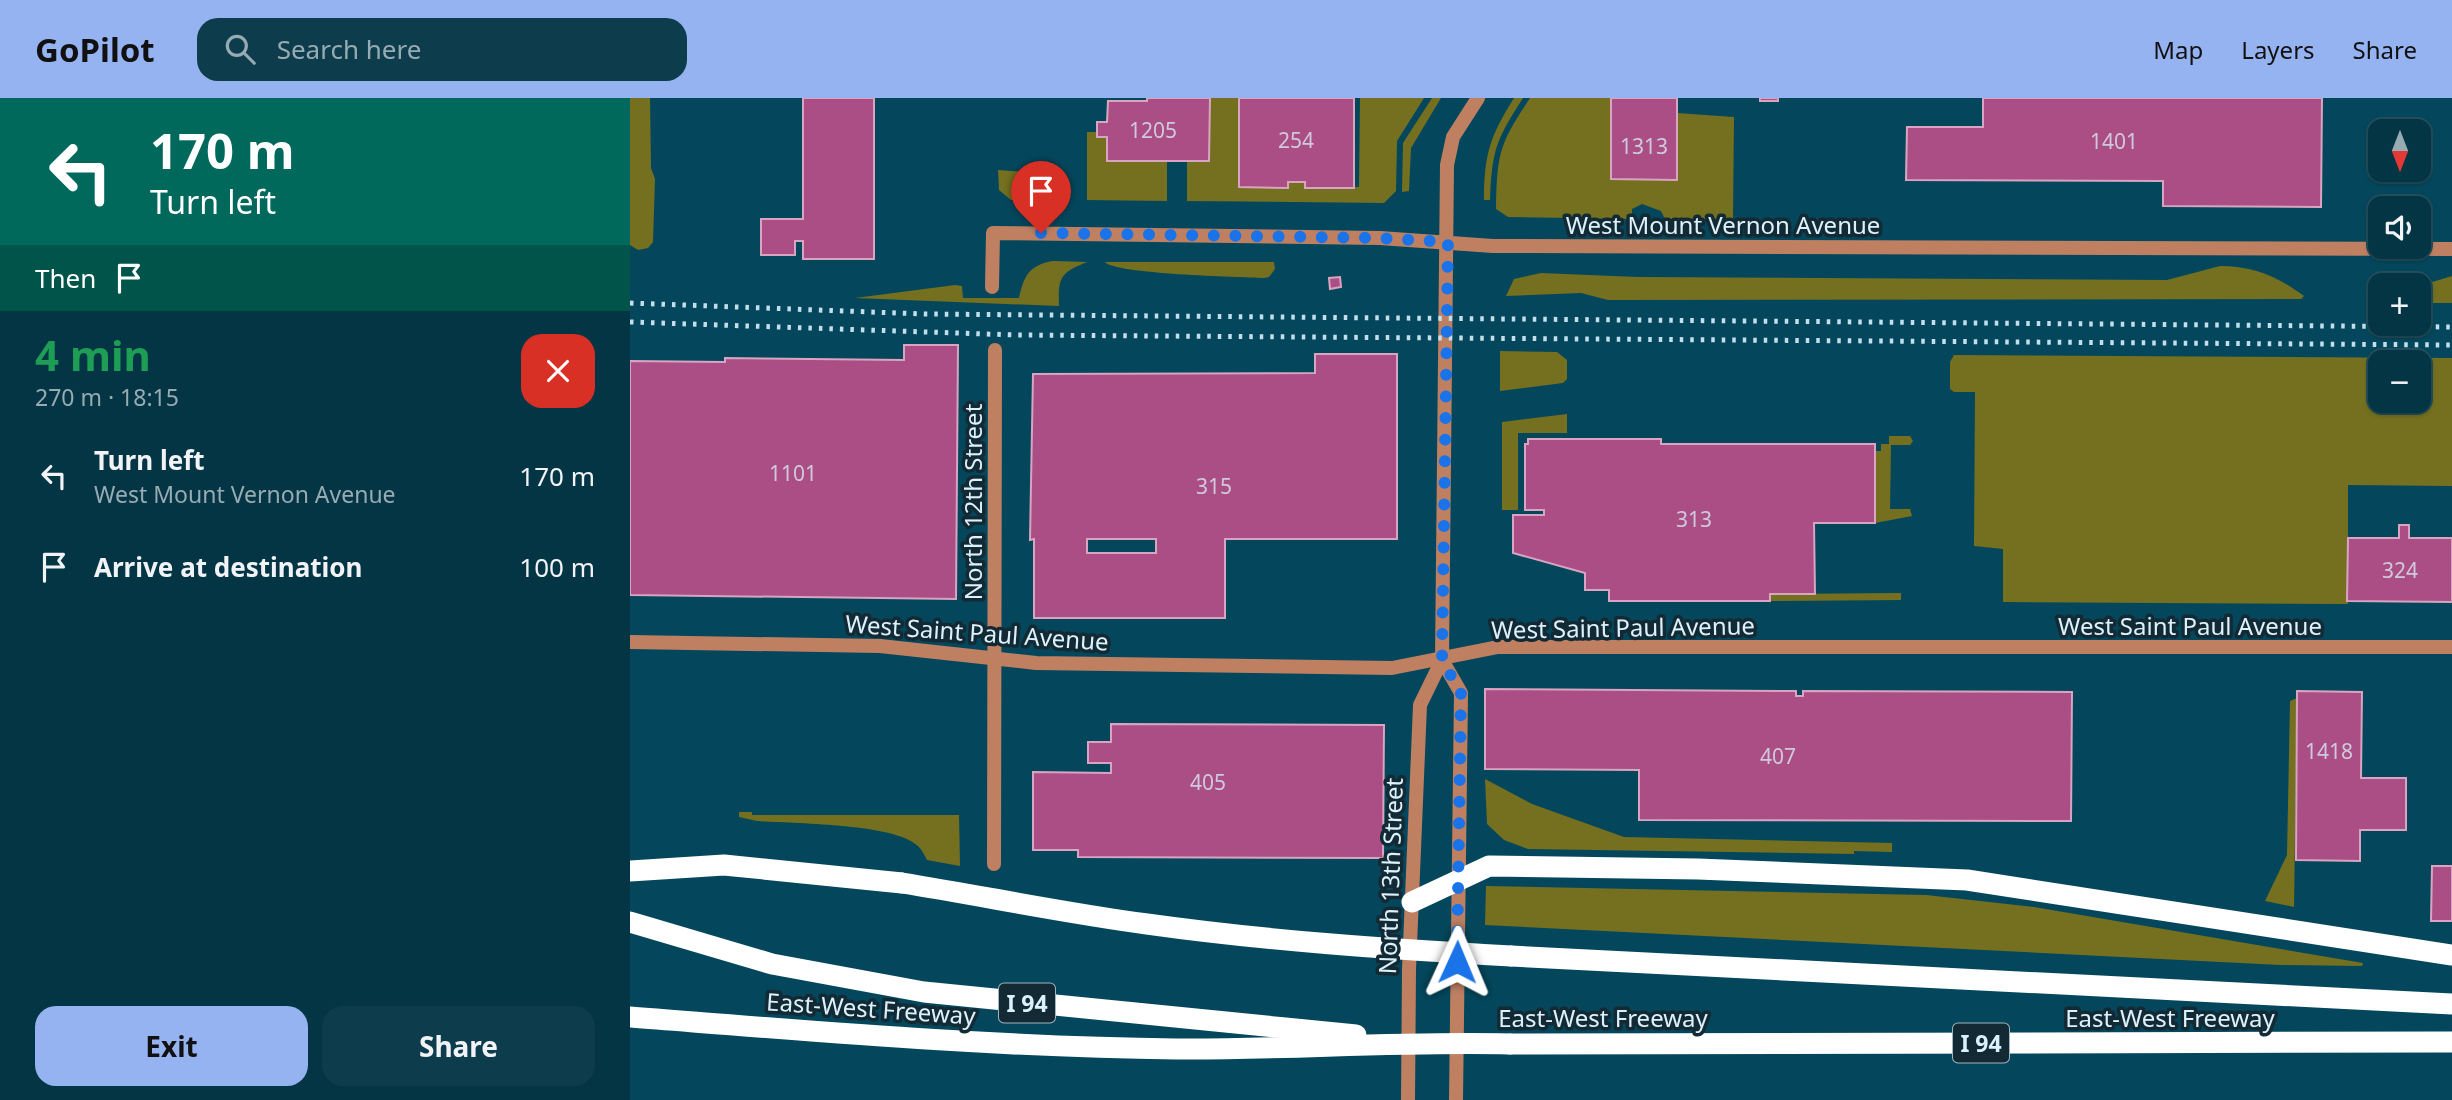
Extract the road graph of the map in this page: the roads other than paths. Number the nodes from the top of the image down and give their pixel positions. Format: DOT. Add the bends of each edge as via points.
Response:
graph roads {
  1 [pos="1478,98"];
  2 [pos="1448,242"];
  3 [pos="2452,249"];
  4 [pos="992,287"];
  5 [pos="995,350"];
  6 [pos="630,642"];
  7 [pos="2452,647"];
  8 [pos="994,658"];
  9 [pos="1442,660"];
  10 [pos="994,864"];
  11 [pos="630,871"];
  12 [pos="1459,880"];
  13 [pos="1412,902"];
  14 [pos="630,922"];
  15 [pos="2452,955"];
  16 [pos="2452,1004"];
  17 [pos="630,1017"];
  18 [pos="1431,1042"];
  19 [pos="2452,1042"];
  20 [pos="1408,1100"];
  21 [pos="1456,1100"];
  1 -- 2 [label="street, North 13th Street" via="1453,137 1449,152"];
  2 -- 3 [label="street, West Mount Vernon Avenue" via="1493,246"];
  2 -- 4 [label="street, West Mount Vernon Avenue" via="993,233"];
  2 -- 9 [label="street, North 13th Street"];
  5 -- 8 [label="street, North 12th Street"];
  6 -- 8 [label="street, West Saint Paul Avenue" via="880,646"];
  7 -- 9 [label="street, West Saint Paul Avenue" via="1498,648"];
  8 -- 9 [label="street, West Saint Paul Avenue" via="1036,663 1392,668"];
  8 -- 10 [label="street, North 12th Street"];
  9 -- 12 [label="street" via="1461,693"];
  9 -- 13 [label="street, North 13th Street" via="1420,705"];
  11 -- 16 [label="highway, bridge" via="724,865 902,883 1209,932 1349,947"];
  12 -- 13 [label="highway"];
  12 -- 15 [label="highway" via="1489,866 1967,880"];
  12 -- 21 [label="street"];
  13 -- 20 [label="street, North 13th Street"];
  14 -- 18 [label="highway, I 94, bridge" via="772,964 924,992"];
  17 -- 18 [label="highway, East-West Freeway, bridge" via="974,1041 1174,1049"];
  18 -- 19 [label="highway, East-West Freeway / I 94, bridge"];
}
